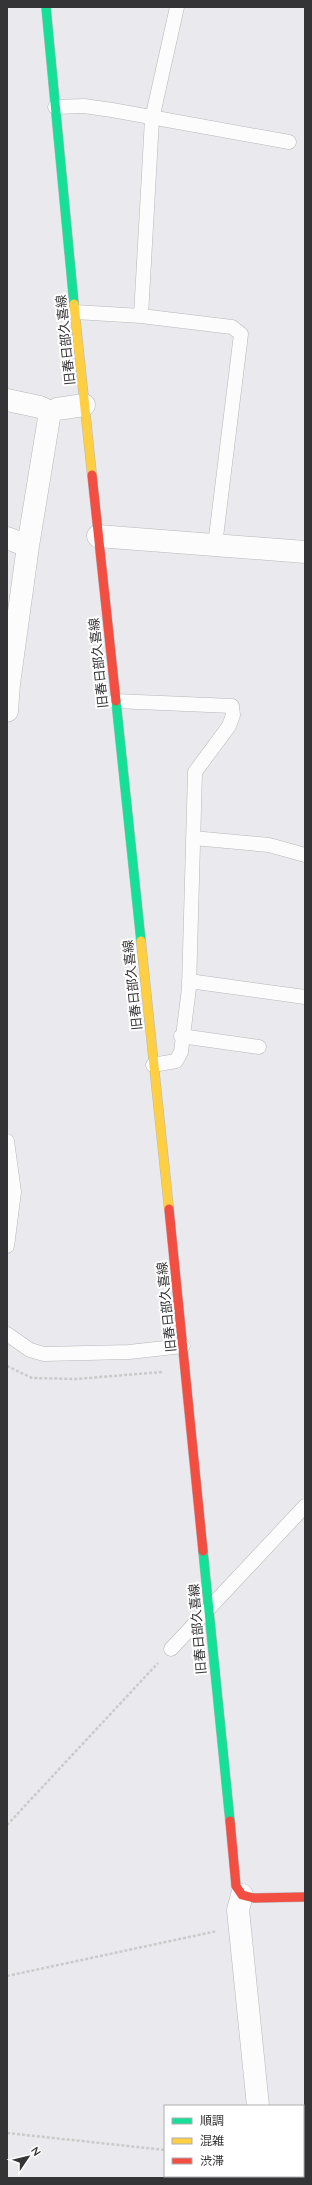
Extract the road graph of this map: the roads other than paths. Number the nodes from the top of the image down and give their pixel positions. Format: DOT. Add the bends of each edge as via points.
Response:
graph roads {
  1 [pos="46,7"];
  2 [pos="177,7"];
  3 [pos="55,106"];
  4 [pos="154,116"];
  5 [pos="289,142"];
  6 [pos="75,312"];
  7 [pos="141,316"];
  8 [pos="7,400"];
  9 [pos="84,405"];
  10 [pos="50,412"];
  11 [pos="98,536"];
  12 [pos="7,538"];
  13 [pos="215,545"];
  14 [pos="28,546"];
  15 [pos="305,552"];
  16 [pos="115,702"];
  17 [pos="7,711"];
  18 [pos="193,838"];
  19 [pos="305,855"];
  20 [pos="189,981"];
  21 [pos="305,997"];
  22 [pos="181,1036"];
  23 [pos="259,1047"];
  24 [pos="153,1065"];
  25 [pos="7,1141"];
  26 [pos="7,1246"];
  27 [pos="7,1334"];
  28 [pos="183,1346"];
  29 [pos="305,1506"];
  30 [pos="208,1609"];
  31 [pos="171,1649"];
  32 [pos="242,1895"];
  33 [pos="305,1897"];
  34 [pos="258,2105"];
  1 -- 3 [label="street, 旧春日部久喜線"];
  2 -- 4 [label="lane"];
  3 -- 4 [label="lane" via="84,106"];
  3 -- 6 [label="street, 旧春日部久喜線"];
  4 -- 5 [label="lane"];
  4 -- 7 [label="lane"];
  6 -- 7 [label="lane"];
  6 -- 9 [label="street, 旧春日部久喜線"];
  7 -- 13 [label="lane" via="232,327 241,334"];
  8 -- 10 [label="street" via="40,407"];
  9 -- 10 [label="street"];
  9 -- 11 [label="street, 旧春日部久喜線"];
  10 -- 14 [label="street"];
  11 -- 13 [label="street"];
  11 -- 16 [label="street, 旧春日部久喜線"];
  12 -- 14 [label="street"];
  13 -- 15 [label="street"];
  14 -- 17 [label="street" via="8,684"];
  16 -- 18 [label="lane" via="232,706 233,715 229,726 195,772"];
  16 -- 24 [label="street, 旧春日部久喜線"];
  18 -- 19 [label="lane" via="269,845"];
  18 -- 20 [label="lane"];
  20 -- 21 [label="lane"];
  20 -- 22 [label="lane"];
  22 -- 23 [label="lane"];
  22 -- 24 [label="lane" via="180,1052 176,1061"];
  24 -- 28 [label="street, 旧春日部久喜線"];
  25 -- 26 [label="lane" via="14,1192"];
  27 -- 28 [label="lane" via="30,1350 44,1354 129,1352"];
  28 -- 30 [label="street, 旧春日部久喜線"];
  29 -- 30 [label="lane"];
  30 -- 31 [label="lane"];
  30 -- 32 [label="street, 旧春日部久喜線" via="236,1886"];
  32 -- 33 [label="street" via="254,1898"];
  32 -- 34 [label="street" via="238,1910"];
}
